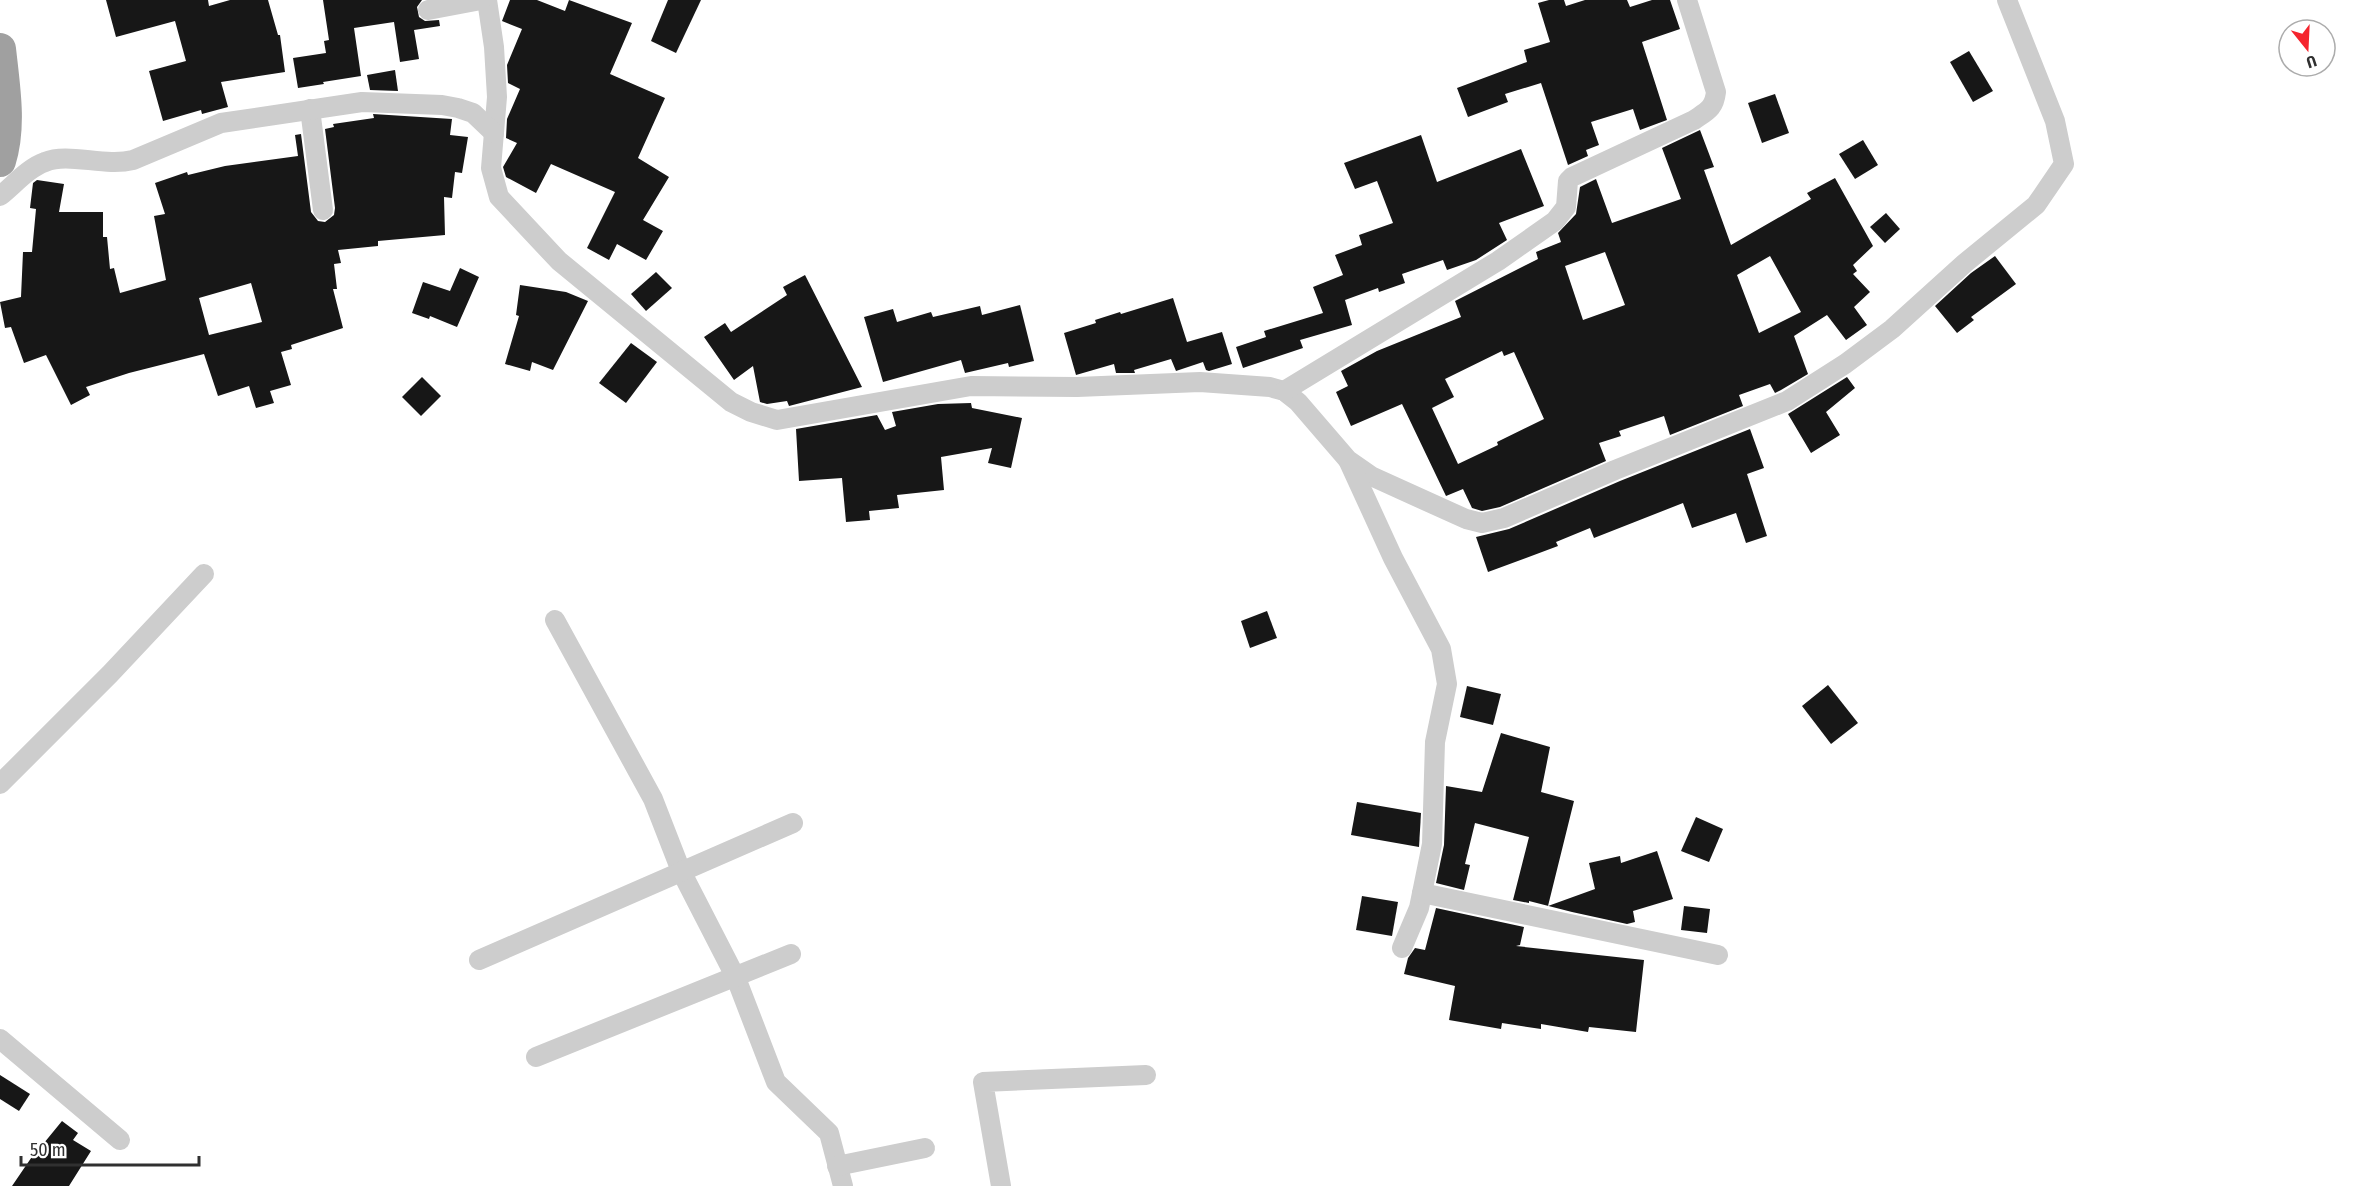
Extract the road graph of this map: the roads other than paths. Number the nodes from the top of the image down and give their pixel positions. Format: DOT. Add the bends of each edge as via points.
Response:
graph roads {
  1 [pos="481,0"];
  2 [pos="487,0"];
  3 [pos="1687,0"];
  4 [pos="2007,0"];
  5 [pos="428,10"];
  6 [pos="0,49"];
  7 [pos="310,109"];
  8 [pos="494,133"];
  9 [pos="0,161"];
  10 [pos="0,196"];
  11 [pos="323,210"];
  12 [pos="1284,391"];
  13 [pos="1348,460"];
  14 [pos="204,574"];
  15 [pos="555,620"];
  16 [pos="2,778"];
  17 [pos="793,823"];
  18 [pos="681,871"];
  19 [pos="1422,893"];
  20 [pos="1402,948"];
  21 [pos="791,954"];
  22 [pos="1718,955"];
  23 [pos="479,960"];
  24 [pos="736,978"];
  25 [pos="0,1039"];
  26 [pos="536,1057"];
  27 [pos="1146,1075"];
  28 [pos="120,1140"];
  29 [pos="925,1148"];
  30 [pos="837,1166"];
  31 [pos="843,1186"];
  32 [pos="1001,1186"];
  1 -- 5 [label="street"];
  2 -- 8 [label="street" via="497,97"];
  3 -- 12 [label="street" via="1716,92 1711,108 1694,120 1572,177 1568,181 1566,207 1556,221 1446,294"];
  4 -- 13 [label="street" via="2055,121 2064,164 2036,205 1892,329 1845,364 1787,401 1482,524 1371,476"];
  6 -- 9 [label="highway" via="6,125"];
  7 -- 8 [label="street" via="362,102 441,105 473,113"];
  7 -- 10 [label="street" via="221,123 119,163 46,161"];
  7 -- 11 [label="street"];
  8 -- 12 [label="street" via="491,168 499,197 559,261 731,402 751,412 777,420 970,386 1200,382"];
  12 -- 13 [label="street"];
  13 -- 19 [label="street" via="1441,650 1447,684 1435,742 1432,844"];
  14 -- 16 [label="street" via="110,674"];
  15 -- 18 [label="street" via="653,799"];
  17 -- 18 [label="street"];
  18 -- 23 [label="street"];
  18 -- 24 [label="street"];
  19 -- 20 [label="street"];
  19 -- 22 [label="street"];
  21 -- 24 [label="street"];
  24 -- 26 [label="street"];
  24 -- 30 [label="street" via="776,1082 829,1133"];
  25 -- 28 [label="street"];
  27 -- 32 [label="street" via="983,1082"];
  29 -- 30 [label="street"];
  30 -- 31 [label="street"];
}
